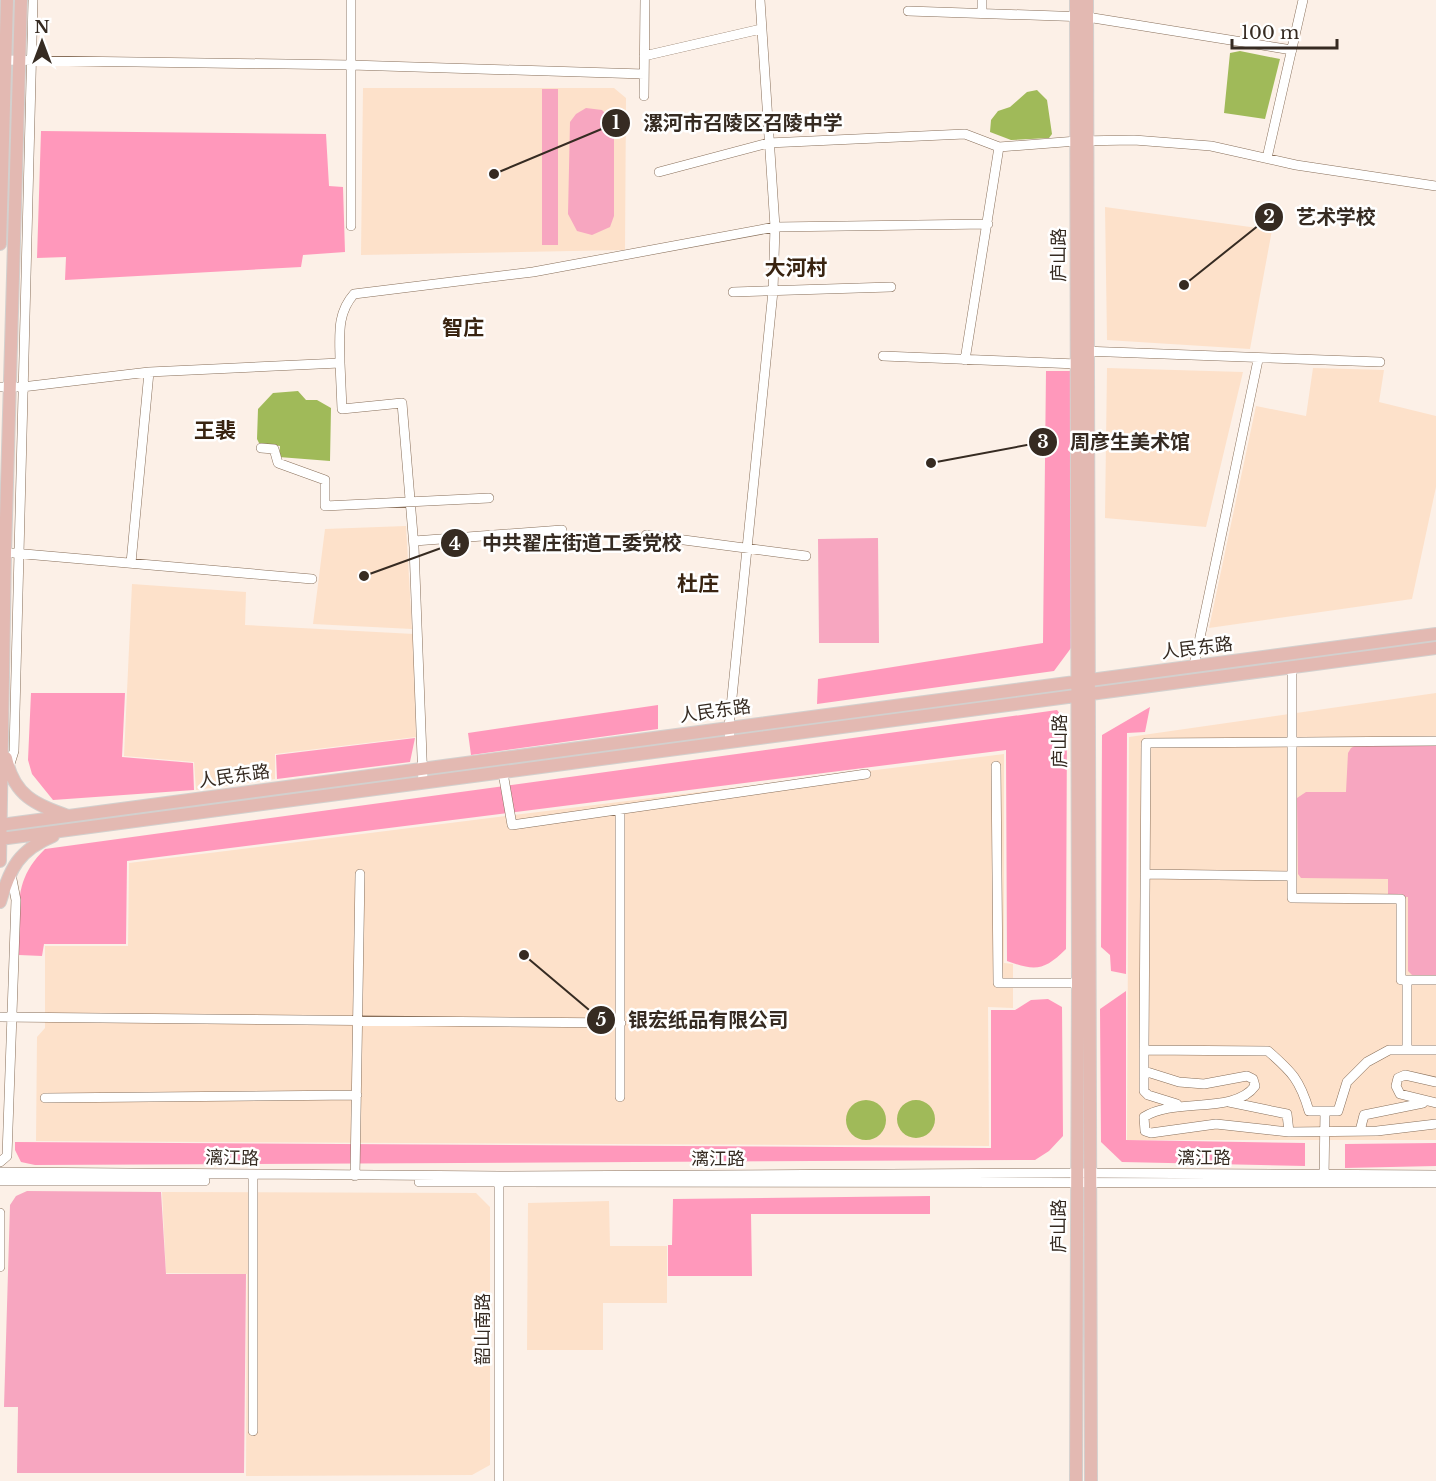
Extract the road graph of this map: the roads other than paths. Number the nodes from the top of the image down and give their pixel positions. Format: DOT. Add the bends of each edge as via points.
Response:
graph roads {
  1 [pos="7,0"];
  2 [pos="21,0"];
  3 [pos="33,0"];
  4 [pos="351,0"];
  5 [pos="645,0"];
  6 [pos="760,0"];
  7 [pos="982,0"];
  8 [pos="1076,0"];
  9 [pos="1087,0"];
  10 [pos="1302,0"];
  11 [pos="908,11"];
  12 [pos="982,13"];
  13 [pos="1082,17"];
  14 [pos="761,29"];
  15 [pos="1292,50"];
  16 [pos="644,56"];
  17 [pos="3,60"];
  18 [pos="25,61"];
  19 [pos="351,65"];
  20 [pos="644,74"];
  21 [pos="644,96"];
  22 [pos="1082,141"];
  23 [pos="768,143"];
  24 [pos="999,147"];
  25 [pos="1267,158"];
  26 [pos="659,172"];
  27 [pos="1436,186"];
  28 [pos="988,224"];
  29 [pos="351,226"];
  30 [pos="775,227"];
  31 [pos="0,244"];
  32 [pos="891,287"];
  33 [pos="773,291"];
  34 [pos="734,292"];
  35 [pos="883,356"];
  36 [pos="1081,356"];
  37 [pos="965,360"];
  38 [pos="1258,360"];
  39 [pos="1380,362"];
  40 [pos="340,363"];
  41 [pos="148,372"];
  42 [pos="11,387"];
  43 [pos="261,448"];
  44 [pos="489,498"];
  45 [pos="411,503"];
  46 [pos="562,530"];
  47 [pos="646,536"];
  48 [pos="414,541"];
  49 [pos="748,546"];
  50 [pos="5,553"];
  51 [pos="18,554"];
  52 [pos="806,556"];
  53 [pos="131,563"];
  54 [pos="312,579"];
  55 [pos="1436,634"];
  56 [pos="1436,648"];
  57 [pos="1194,666"];
  58 [pos="1292,667"];
  59 [pos="1084,680"];
  60 [pos="1084,695"];
  61 [pos="729,727"];
  62 [pos="2,738"];
  63 [pos="1436,741"];
  64 [pos="730,742"];
  65 [pos="1292,742"];
  66 [pos="996,766"];
  67 [pos="422,768"];
  68 [pos="8,769"];
  69 [pos="503,772"];
  70 [pos="866,774"];
  71 [pos="423,783"];
  72 [pos="620,810"];
  73 [pos="68,823"];
  74 [pos="0,825"];
  75 [pos="0,839"];
  76 [pos="0,861"];
  77 [pos="10,871"];
  78 [pos="360,874"];
  79 [pos="1145,874"];
  80 [pos="1292,876"];
  81 [pos="0,902"];
  82 [pos="1407,980"];
  83 [pos="1436,980"];
  84 [pos="1084,983"];
  85 [pos="0,1017"];
  86 [pos="12,1017"];
  87 [pos="358,1022"];
  88 [pos="621,1023"];
  89 [pos="1144,1050"];
  90 [pos="1407,1050"];
  91 [pos="1436,1050"];
  92 [pos="1144,1071"];
  93 [pos="1436,1083"];
  94 [pos="1402,1094"];
  95 [pos="357,1095"];
  96 [pos="1247,1095"];
  97 [pos="620,1097"];
  98 [pos="45,1098"];
  99 [pos="1221,1102"];
  100 [pos="1432,1102"];
  101 [pos="1162,1104"];
  102 [pos="1246,1105"];
  103 [pos="1402,1105"];
  104 [pos="1325,1112"];
  105 [pos="1216,1124"];
  106 [pos="1435,1124"];
  107 [pos="1360,1131"];
  108 [pos="1289,1132"];
  109 [pos="1324,1132"];
  110 [pos="0,1162"];
  111 [pos="0,1172"];
  112 [pos="1436,1175"];
  113 [pos="355,1176"];
  114 [pos="253,1178"];
  115 [pos="1084,1178"];
  116 [pos="499,1180"];
  117 [pos="1324,1180"];
  118 [pos="0,1181"];
  119 [pos="1436,1184"];
  120 [pos="0,1213"];
  121 [pos="0,1267"];
  122 [pos="253,1431"];
  123 [pos="499,1481"];
  124 [pos="1076,1481"];
  125 [pos="1091,1481"];
  1 -- 17 [label="main road"];
  2 -- 18 [label="main road"];
  3 -- 18 [label="street"];
  4 -- 19 [label="street"];
  5 -- 16 [label="street"];
  6 -- 14 [label="street"];
  7 -- 12 [label="street"];
  8 -- 13 [label="main road, 庐山路"];
  9 -- 13 [label="main road, 庐山路"];
  10 -- 15 [label="street"];
  11 -- 12 [label="street"];
  12 -- 13 [label="street"];
  13 -- 15 [label="street"];
  13 -- 22 [label="main road, 庐山路"];
  14 -- 16 [label="street"];
  14 -- 23 [label="street"];
  15 -- 25 [label="street"];
  16 -- 20 [label="street"];
  17 -- 18 [label="street"];
  17 -- 31 [label="main road"];
  18 -- 19 [label="street"];
  18 -- 42 [label="main road"];
  19 -- 20 [label="street"];
  19 -- 29 [label="street"];
  20 -- 21 [label="street"];
  22 -- 24 [label="street"];
  22 -- 25 [label="street" via="1134,140 1211,146"];
  22 -- 36 [label="main road, 庐山路"];
  23 -- 24 [label="street" via="964,134"];
  23 -- 26 [label="street"];
  23 -- 30 [label="street"];
  24 -- 28 [label="street"];
  25 -- 27 [label="street"];
  28 -- 30 [label="street"];
  28 -- 37 [label="street"];
  30 -- 33 [label="street"];
  30 -- 40 [label="street" via="533,272 354,294 344,305 340,321"];
  32 -- 33 [label="street"];
  33 -- 34 [label="street"];
  33 -- 49 [label="street"];
  35 -- 37 [label="street"];
  36 -- 37 [label="street"];
  36 -- 38 [label="street"];
  36 -- 59 [label="main road, 庐山路"];
  38 -- 39 [label="street"];
  38 -- 57 [label="street"];
  40 -- 41 [label="street"];
  40 -- 45 [label="street" via="342,409 402,403"];
  41 -- 42 [label="street"];
  41 -- 53 [label="street"];
  42 -- 50 [label="main road"];
  42 -- 51 [label="street"];
  43 -- 45 [label="street" via="274,449 278,463 326,480 326,506"];
  44 -- 45 [label="street"];
  45 -- 48 [label="street"];
  46 -- 48 [label="street"];
  47 -- 49 [label="street"];
  48 -- 67 [label="street"];
  49 -- 52 [label="street"];
  49 -- 61 [label="street"];
  50 -- 51 [label="street"];
  50 -- 62 [label="main road"];
  51 -- 53 [label="street"];
  51 -- 68 [label="street" via="14,751"];
  53 -- 54 [label="street"];
  55 -- 57 [label="main road, 人民东路"];
  56 -- 58 [label="main road, 人民东路"];
  57 -- 59 [label="main road, 人民东路"];
  58 -- 60 [label="main road, 人民东路"];
  58 -- 65 [label="street"];
  59 -- 60 [label="main road, 庐山路"];
  59 -- 61 [label="main road, 人民东路"];
  60 -- 64 [label="main road, 人民东路"];
  60 -- 84 [label="main road, 庐山路"];
  61 -- 64 [label="street"];
  61 -- 67 [label="main road, 人民东路"];
  62 -- 68 [label="main road"];
  62 -- 74 [label="main road"];
  63 -- 65 [label="street"];
  64 -- 69 [label="main road, 人民东路"];
  65 -- 79 [label="street" via="1146,742"];
  65 -- 80 [label="street"];
  66 -- 84 [label="street" via="998,983"];
  67 -- 71 [label="street"];
  67 -- 73 [label="main road, 人民东路"];
  68 -- 73 [label="main road" via="21,792 34,804"];
  69 -- 71 [label="main road, 人民东路"];
  69 -- 72 [label="street" via="512,825"];
  70 -- 72 [label="street"];
  71 -- 73 [label="main road, 人民东路"];
  72 -- 88 [label="street"];
  73 -- 74 [label="main road, 人民东路"];
  73 -- 75 [label="main road, 人民东路"];
  73 -- 77 [label="main road" via="35,843"];
  74 -- 75 [label="main road"];
  75 -- 76 [label="main road"];
  77 -- 81 [label="main road"];
  77 -- 86 [label="street" via="16,900"];
  78 -- 87 [label="street"];
  79 -- 80 [label="street"];
  79 -- 89 [label="street"];
  80 -- 82 [label="street" via="1292,898 1401,899 1401,980"];
  82 -- 83 [label="street"];
  82 -- 90 [label="street"];
  84 -- 115 [label="main road, 庐山路"];
  85 -- 86 [label="street"];
  86 -- 87 [label="street"];
  86 -- 110 [label="street" via="6,1156"];
  87 -- 88 [label="street"];
  87 -- 95 [label="street"];
  88 -- 97 [label="street"];
  89 -- 92 [label="street"];
  89 -- 104 [label="street" via="1268,1051 1302,1085 1309,1111"];
  90 -- 91 [label="street"];
  90 -- 104 [label="street" via="1389,1050 1367,1062 1347,1082 1338,1112"];
  92 -- 96 [label="street" via="1179,1082 1204,1084 1248,1076 1255,1086"];
  92 -- 101 [label="street" via="1144,1091"];
  93 -- 94 [label="street" via="1398,1078 1396,1086"];
  94 -- 100 [label="street"];
  94 -- 103 [label="street"];
  95 -- 98 [label="street"];
  95 -- 113 [label="street"];
  96 -- 99 [label="street"];
  96 -- 102 [label="street"];
  99 -- 101 [label="street"];
  99 -- 102 [label="street"];
  99 -- 105 [label="street"];
  100 -- 103 [label="street"];
  100 -- 106 [label="street"];
  101 -- 105 [label="street" via="1144,1117 1146,1131"];
  102 -- 108 [label="street" via="1287,1114"];
  103 -- 107 [label="street" via="1364,1114"];
  104 -- 109 [label="street"];
  105 -- 108 [label="street"];
  106 -- 107 [label="street"];
  107 -- 109 [label="street"];
  108 -- 109 [label="street"];
  109 -- 117 [label="street"];
  111 -- 114 [label="street, 漓江路"];
  112 -- 117 [label="street, 漓江路"];
  113 -- 114 [label="street, 漓江路"];
  113 -- 116 [label="street, 漓江路"];
  114 -- 116 [label="street, 漓江路"];
  114 -- 118 [label="street, 漓江路"];
  114 -- 122 [label="street"];
  115 -- 116 [label="street, 漓江路"];
  115 -- 117 [label="street, 漓江路"];
  115 -- 124 [label="main road, 庐山路"];
  115 -- 125 [label="main road, 庐山路"];
  116 -- 123 [label="street, 韶山南路"];
  117 -- 119 [label="street, 漓江路"];
  120 -- 121 [label="street"];
}
